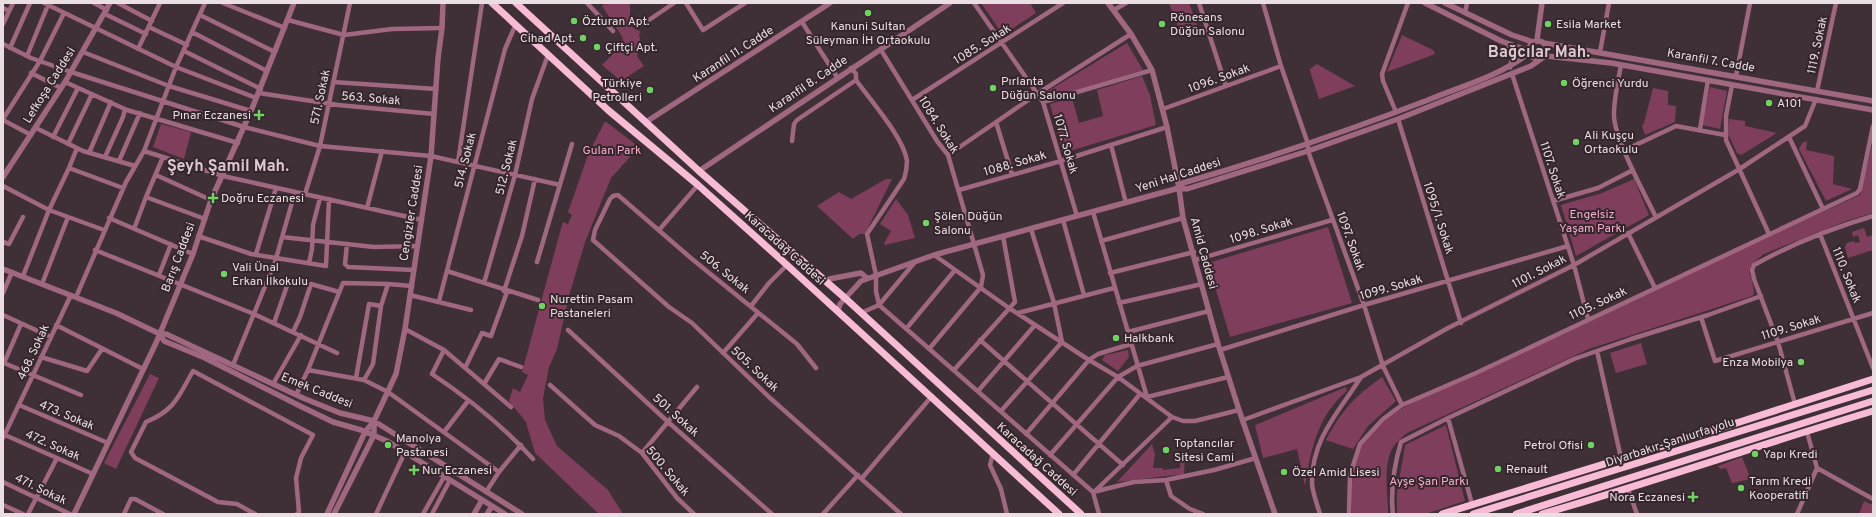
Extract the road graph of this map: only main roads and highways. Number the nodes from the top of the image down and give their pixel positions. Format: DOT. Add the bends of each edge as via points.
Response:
graph roads {
  1 [pos="492,3"];
  2 [pos="516,3"];
  3 [pos="860,313"];
  4 [pos="847,319"];
  5 [pos="1873,379"];
  6 [pos="1873,390"];
  7 [pos="1873,401"];
  8 [pos="1873,411"];
  9 [pos="1668,443"];
  10 [pos="1700,444"];
  11 [pos="1704,463"];
  12 [pos="1652,472"];
  13 [pos="1445,513"];
  14 [pos="1059,514"];
  15 [pos="1080,514"];
  16 [pos="1473,514"];
  17 [pos="1516,514"];
  18 [pos="1542,514"];
  1 -- 4 [label="highway, Karacadağ Caddesi" via="626,126 698,185"];
  2 -- 3 [label="highway, Karacadağ Caddesi" via="699,171"];
  3 -- 4 [label="highway" via="855,318"];
  3 -- 15 [label="highway, Karacadağ Caddesi"];
  4 -- 14 [label="highway, Karacadağ Caddesi"];
  5 -- 9 [label="highway"];
  6 -- 10 [label="highway, Diyarbakır-Şanlıurfa yolu"];
  7 -- 12 [label="highway, Diyarbakır-Şanlıurfa yolu"];
  8 -- 11 [label="highway"];
  9 -- 10 [label="highway"];
  9 -- 13 [label="highway"];
  10 -- 16 [label="highway, Diyarbakır-Şanlıurfa yolu"];
  11 -- 12 [label="highway"];
  11 -- 18 [label="highway"];
  12 -- 17 [label="highway, Diyarbakır-Şanlıurfa yolu"];
}
